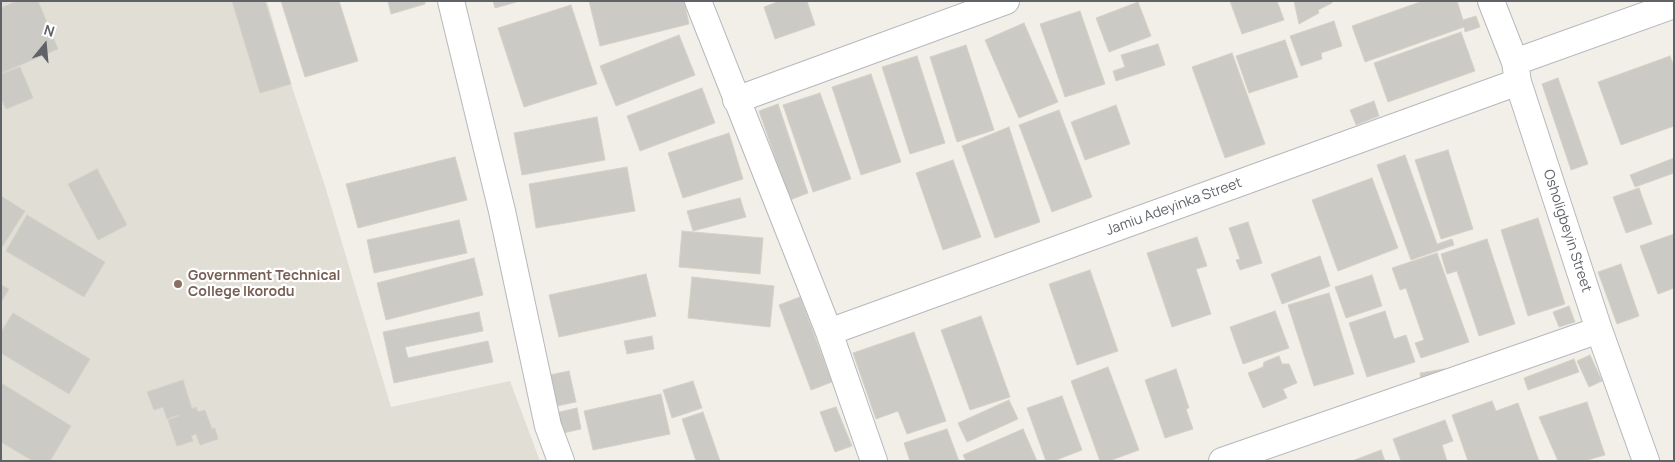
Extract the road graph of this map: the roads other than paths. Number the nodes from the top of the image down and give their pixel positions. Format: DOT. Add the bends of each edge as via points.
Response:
graph roads {
  1 [pos="451,1"];
  2 [pos="698,1"];
  3 [pos="1006,1"];
  4 [pos="1492,1"];
  5 [pos="1674,5"];
  6 [pos="1517,72"];
  7 [pos="736,100"];
  8 [pos="1599,330"];
  9 [pos="829,332"];
  10 [pos="561,461"];
  11 [pos="874,461"];
  12 [pos="1222,461"];
  13 [pos="1646,461"];
  1 -- 10 [label="street" via="502,211 548,426"];
  2 -- 7 [label="street"];
  3 -- 7 [label="street"];
  4 -- 6 [label="street, Osholigbeyin Street"];
  5 -- 6 [label="street, Jamiu Adeyinka Street"];
  6 -- 8 [label="street, Osholigbeyin Street"];
  6 -- 9 [label="street, Jamiu Adeyinka Street"];
  7 -- 9 [label="street"];
  8 -- 12 [label="street"];
  8 -- 13 [label="street, Osholigbeyin Street"];
  9 -- 11 [label="street"];
}
